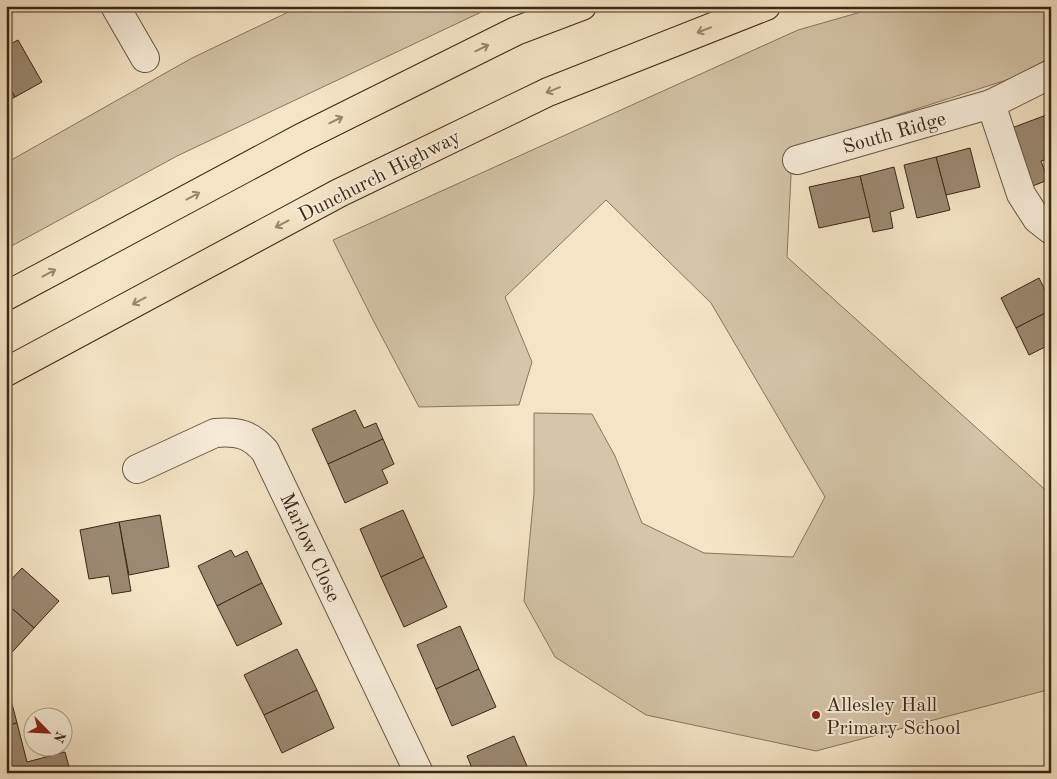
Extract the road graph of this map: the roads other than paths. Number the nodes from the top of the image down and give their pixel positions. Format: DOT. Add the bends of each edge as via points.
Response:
graph roads {
  1 [pos="115,6"];
  2 [pos="582,6"];
  3 [pos="766,6"];
  4 [pos="145,58"];
  5 [pos="1051,74"];
  6 [pos="991,104"];
  7 [pos="797,160"];
  8 [pos="1051,230"];
  9 [pos="6,296"];
  10 [pos="6,372"];
  11 [pos="136,468"];
  12 [pos="419,773"];
  1 -- 4 [label="street"];
  9 -- 2 [label="highway, one-way" via="301,138 516,31"];
  3 -- 10 [label="highway, Dunchurch Highway, one-way" via="548,92 339,193"];
  5 -- 6 [label="street, South Ridge"];
  6 -- 7 [label="street, South Ridge"];
  6 -- 8 [label="street" via="1021,194 1037,219"];
  11 -- 12 [label="street, Marlow Close" via="215,433 244,434 256,440 265,451"];
}
